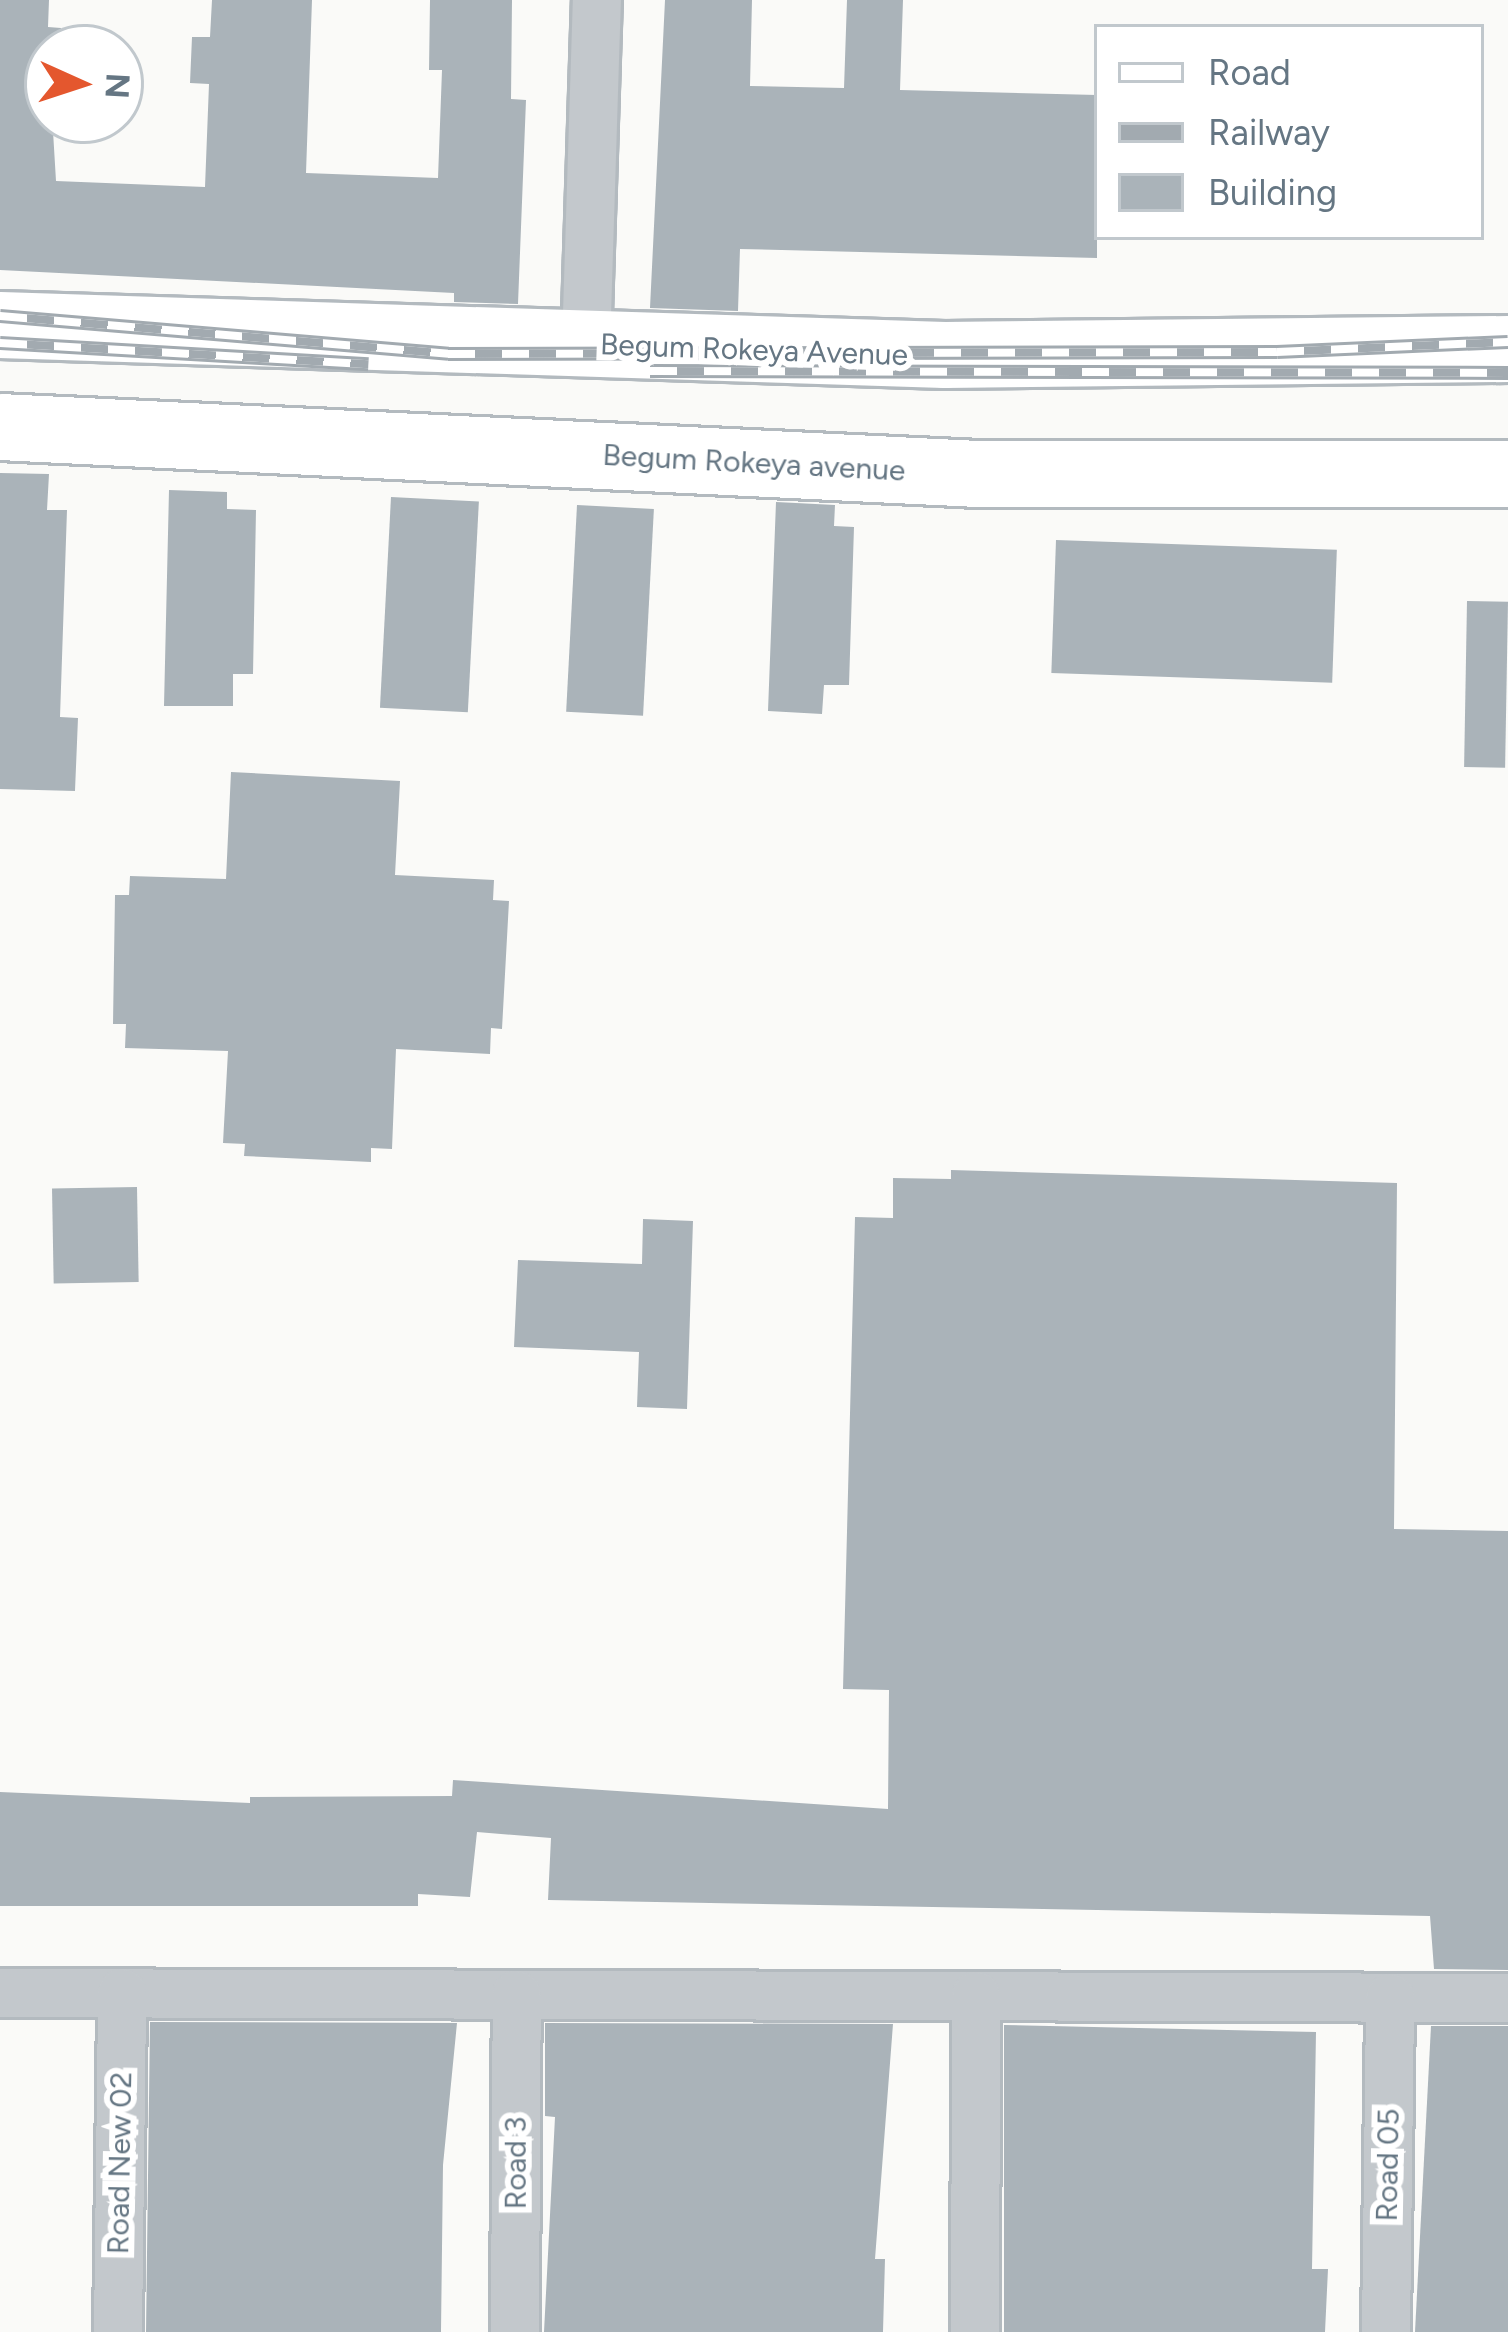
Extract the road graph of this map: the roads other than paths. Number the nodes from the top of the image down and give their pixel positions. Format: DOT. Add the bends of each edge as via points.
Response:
graph roads {
  1 [pos="597,0"];
  2 [pos="0,325"];
  3 [pos="586,346"];
  4 [pos="1508,349"];
  5 [pos="0,427"];
  6 [pos="1508,474"];
  7 [pos="0,1993"];
  8 [pos="122,1993"];
  9 [pos="517,1995"];
  10 [pos="976,1996"];
  11 [pos="1390,1998"];
  12 [pos="1508,1998"];
  13 [pos="118,2332"];
  14 [pos="515,2332"];
  15 [pos="975,2332"];
  16 [pos="1386,2332"];
  1 -- 3 [label="street"];
  2 -- 3 [label="main road, Begum Rokeya Avenue"];
  3 -- 4 [label="main road, Begum Rokeya Avenue" via="945,356"];
  5 -- 6 [label="main road, Begum Rokeya avenue" via="980,474"];
  7 -- 8 [label="street"];
  8 -- 9 [label="street"];
  8 -- 13 [label="street, Road New 02"];
  9 -- 10 [label="street"];
  9 -- 14 [label="street, Road 3"];
  10 -- 11 [label="street"];
  10 -- 15 [label="street"];
  11 -- 12 [label="street"];
  11 -- 16 [label="street, Road 05"];
}
